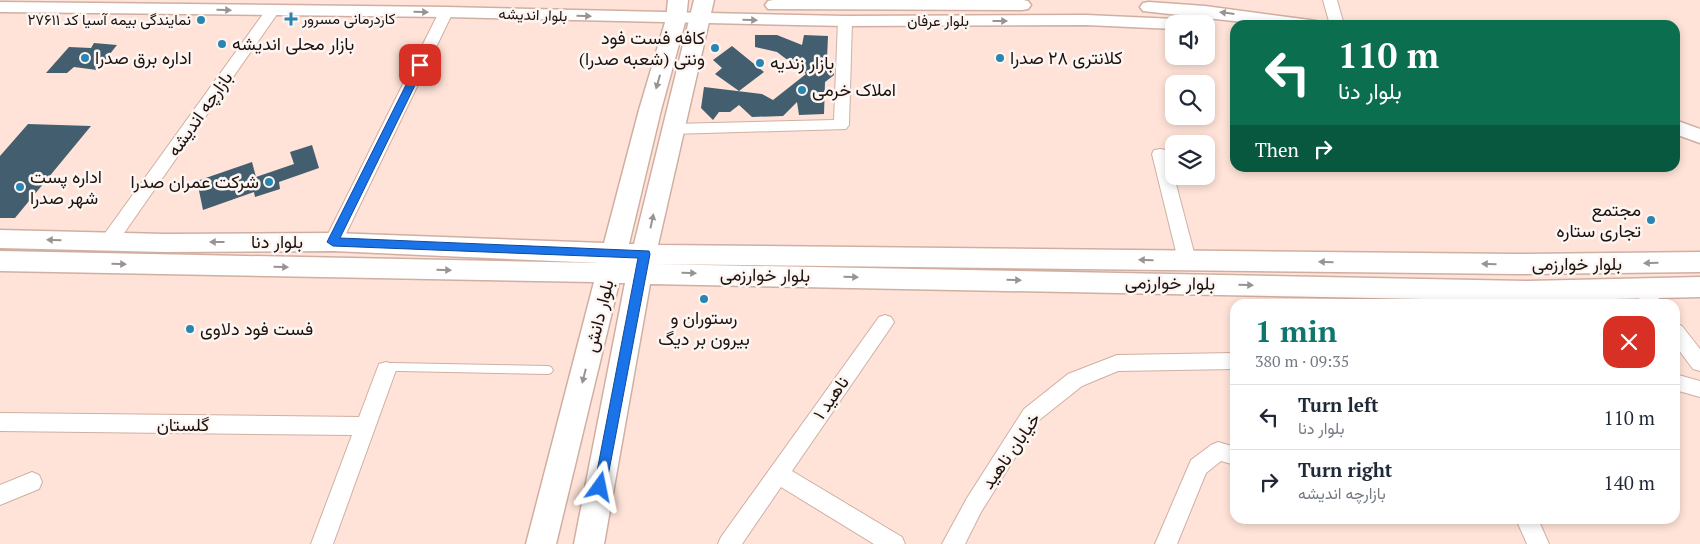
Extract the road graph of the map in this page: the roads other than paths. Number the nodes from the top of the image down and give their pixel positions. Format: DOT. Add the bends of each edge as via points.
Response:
graph roads {
  1 [pos="1330,0"];
  2 [pos="445,6"];
  3 [pos="0,7"];
  4 [pos="677,8"];
  5 [pos="703,8"];
  6 [pos="273,10"];
  7 [pos="1272,20"];
  8 [pos="1335,20"];
  9 [pos="845,21"];
  10 [pos="1165,24"];
  11 [pos="1215,27"];
  12 [pos="1230,29"];
  13 [pos="1680,113"];
  14 [pos="1700,120"];
  15 [pos="672,128"];
  16 [pos="1680,129"];
  17 [pos="1700,136"];
  18 [pos="1160,154"];
  19 [pos="0,239"];
  20 [pos="109,241"];
  21 [pos="333,242"];
  22 [pos="1187,260"];
  23 [pos="0,261"];
  24 [pos="1700,262"];
  25 [pos="612,263"];
  26 [pos="642,263"];
  27 [pos="1700,287"];
  28 [pos="1648,296"];
  29 [pos="885,322"];
  30 [pos="1680,337"];
  31 [pos="1230,361"];
  32 [pos="1700,363"];
  33 [pos="386,370"];
  34 [pos="548,370"];
  35 [pos="1680,384"];
  36 [pos="1700,390"];
  37 [pos="0,422"];
  38 [pos="365,426"];
  39 [pos="1230,455"];
  40 [pos="778,474"];
  41 [pos="32,482"];
  42 [pos="0,495"];
  43 [pos="1529,524"];
  44 [pos="322,544"];
  45 [pos="541,544"];
  46 [pos="589,544"];
  47 [pos="729,544"];
  48 [pos="894,544"];
  49 [pos="953,544"];
  50 [pos="1166,544"];
  51 [pos="1538,544"];
  1 -- 8 [label="street"];
  2 -- 4 [label="street, بلوار اندیشه"];
  6 -- 2 [label="street, بلوار اندیشه, one-way"];
  2 -- 21 [label="street"];
  3 -- 6 [label="street, بلوار اندیشه, one-way"];
  4 -- 5 [label="street, بلوار اندیشه"];
  4 -- 25 [label="main road, بلوار دانش, one-way"];
  7 -- 5 [label="street, بلوار عرفان, one-way" via="1139,6"];
  5 -- 9 [label="street, بلوار عرفان, one-way"];
  5 -- 15 [label="main road, بلوار دانش"];
  6 -- 20 [label="street, بازارچه اندیشه"];
  9 -- 10 [label="street, بلوار عرفان, one-way" via="1086,20"];
  9 -- 15 [label="street" via="841,125"];
  11 -- 12 [label="street"];
  13 -- 14 [label="street"];
  26 -- 15 [label="main road, بلوار دانش, one-way"];
  16 -- 17 [label="street"];
  18 -- 22 [label="street"];
  20 -- 19 [label="main road, بلوار دنا, one-way"];
  21 -- 20 [label="main road, بلوار دنا, one-way"];
  21 -- 25 [label="main road, بلوار دنا"];
  24 -- 22 [label="main road, بلوار خوارزمی, one-way" via="1517,264"];
  22 -- 26 [label="main road, بلوار خوارزمی, one-way"];
  23 -- 25 [label="main road, بلوار دنا, one-way"];
  25 -- 26 [label="main road, بلوار دنا"];
  25 -- 45 [label="main road, بلوار دانش, one-way"];
  26 -- 28 [label="main road, بلوار خوارزمی, one-way"];
  26 -- 46 [label="main road, بلوار دانش"];
  27 -- 28 [label="main road, بلوار خوارزمی"];
  29 -- 40 [label="street, ناهید ۱"];
  30 -- 32 [label="street"];
  31 -- 49 [label="street, خیابان ناهید" via="1117,363 1075,380 1031,415"];
  33 -- 34 [label="lane" via="400,366"];
  33 -- 38 [label="street"];
  35 -- 36 [label="street"];
  37 -- 38 [label="street, گلستان"];
  38 -- 44 [label="street"];
  39 -- 50 [label="street" via="1218,451 1198,468"];
  40 -- 47 [label="street, ناهید ۱"];
  40 -- 48 [label="street"];
  41 -- 42 [label="street"];
  43 -- 51 [label="street"];
}
